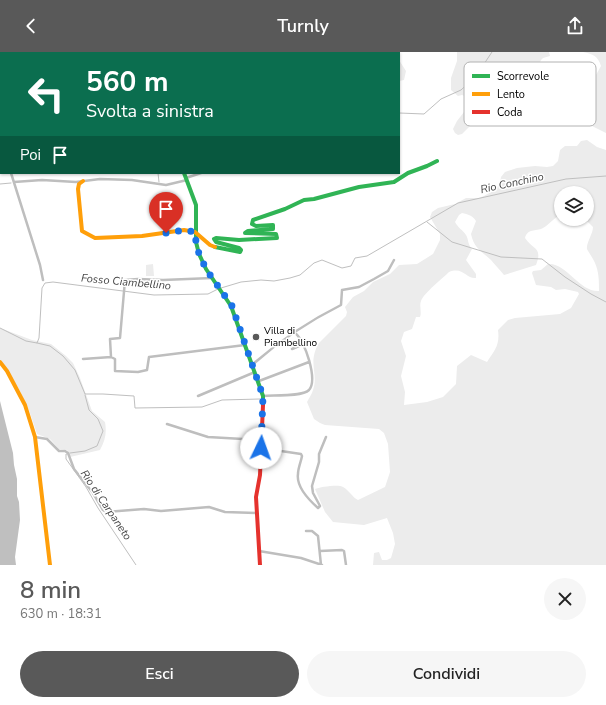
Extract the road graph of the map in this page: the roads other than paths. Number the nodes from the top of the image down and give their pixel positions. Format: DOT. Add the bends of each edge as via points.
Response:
graph roads {
  1 [pos="437,161"];
  2 [pos="11,174"];
  3 [pos="184,174"];
  4 [pos="199,174"];
  5 [pos="187,179"];
  6 [pos="83,181"];
  7 [pos="14,182"];
  8 [pos="195,232"];
  9 [pos="394,260"];
  10 [pos="212,278"];
  11 [pos="43,280"];
  12 [pos="295,333"];
  13 [pos="304,344"];
  14 [pos="245,345"];
  15 [pos="292,349"];
  16 [pos="111,357"];
  17 [pos="83,359"];
  18 [pos="0,362"];
  19 [pos="309,362"];
  20 [pos="252,365"];
  21 [pos="255,372"];
  22 [pos="258,381"];
  23 [pos="198,396"];
  24 [pos="263,396"];
  25 [pos="167,424"];
  26 [pos="35,437"];
  27 [pos="326,437"];
  28 [pos="262,440"];
  29 [pos="261,448"];
  30 [pos="257,513"];
  31 [pos="306,531"];
  32 [pos="259,551"];
  33 [pos="320,551"];
  34 [pos="50,565"];
  35 [pos="260,565"];
  36 [pos="322,565"];
  37 [pos="346,565"];
  1 -- 8 [label="street" via="408,173 398,181 304,200 253,220 252,224 256,226 273,225 273,229 245,233 276,234 277,238 241,242 214,239 216,242 239,248 240,252 210,245"];
  2 -- 7 [label="street"];
  3 -- 5 [label="street"];
  4 -- 5 [label="street"];
  5 -- 6 [label="street" via="166,185 126,180"];
  5 -- 8 [label="street" via="196,205"];
  6 -- 7 [label="street"];
  6 -- 8 [label="street" via="79,184 78,194 82,231 86,234 95,238 142,236 184,230"];
  7 -- 11 [label="street"];
  8 -- 10 [label="street" via="199,254"];
  9 -- 12 [label="street" via="388,271 359,287 342,290 341,305"];
  10 -- 14 [label="street" via="232,306"];
  10 -- 16 [label="street" via="125,280 120,338 110,339"];
  12 -- 13 [label="street"];
  12 -- 20 [label="street"];
  13 -- 15 [label="street"];
  13 -- 19 [label="street"];
  14 -- 16 [label="street" via="149,357 147,370 138,372 115,371 115,359"];
  14 -- 20 [label="street"];
  16 -- 17 [label="street"];
  18 -- 26 [label="street" via="25,405"];
  19 -- 22 [label="street"];
  19 -- 24 [label="street" via="312,373 309,390 302,394"];
  20 -- 21 [label="street"];
  21 -- 22 [label="street"];
  21 -- 23 [label="street"];
  22 -- 24 [label="street"];
  24 -- 28 [label="street"];
  25 -- 28 [label="street" via="208,437"];
  26 -- 30 [label="street" via="47,439 59,451 68,454 74,469 106,512 209,507 225,512"];
  26 -- 34 [label="street"];
  27 -- 29 [label="street" via="319,454 312,486 320,506 318,508 305,495 298,482 301,454"];
  28 -- 29 [label="street"];
  29 -- 30 [label="street"];
  30 -- 32 [label="street"];
  31 -- 33 [label="street" via="317,534"];
  32 -- 35 [label="street"];
  32 -- 36 [label="street" via="301,558"];
  33 -- 36 [label="street"];
  33 -- 37 [label="street" via="344,551"];
}
